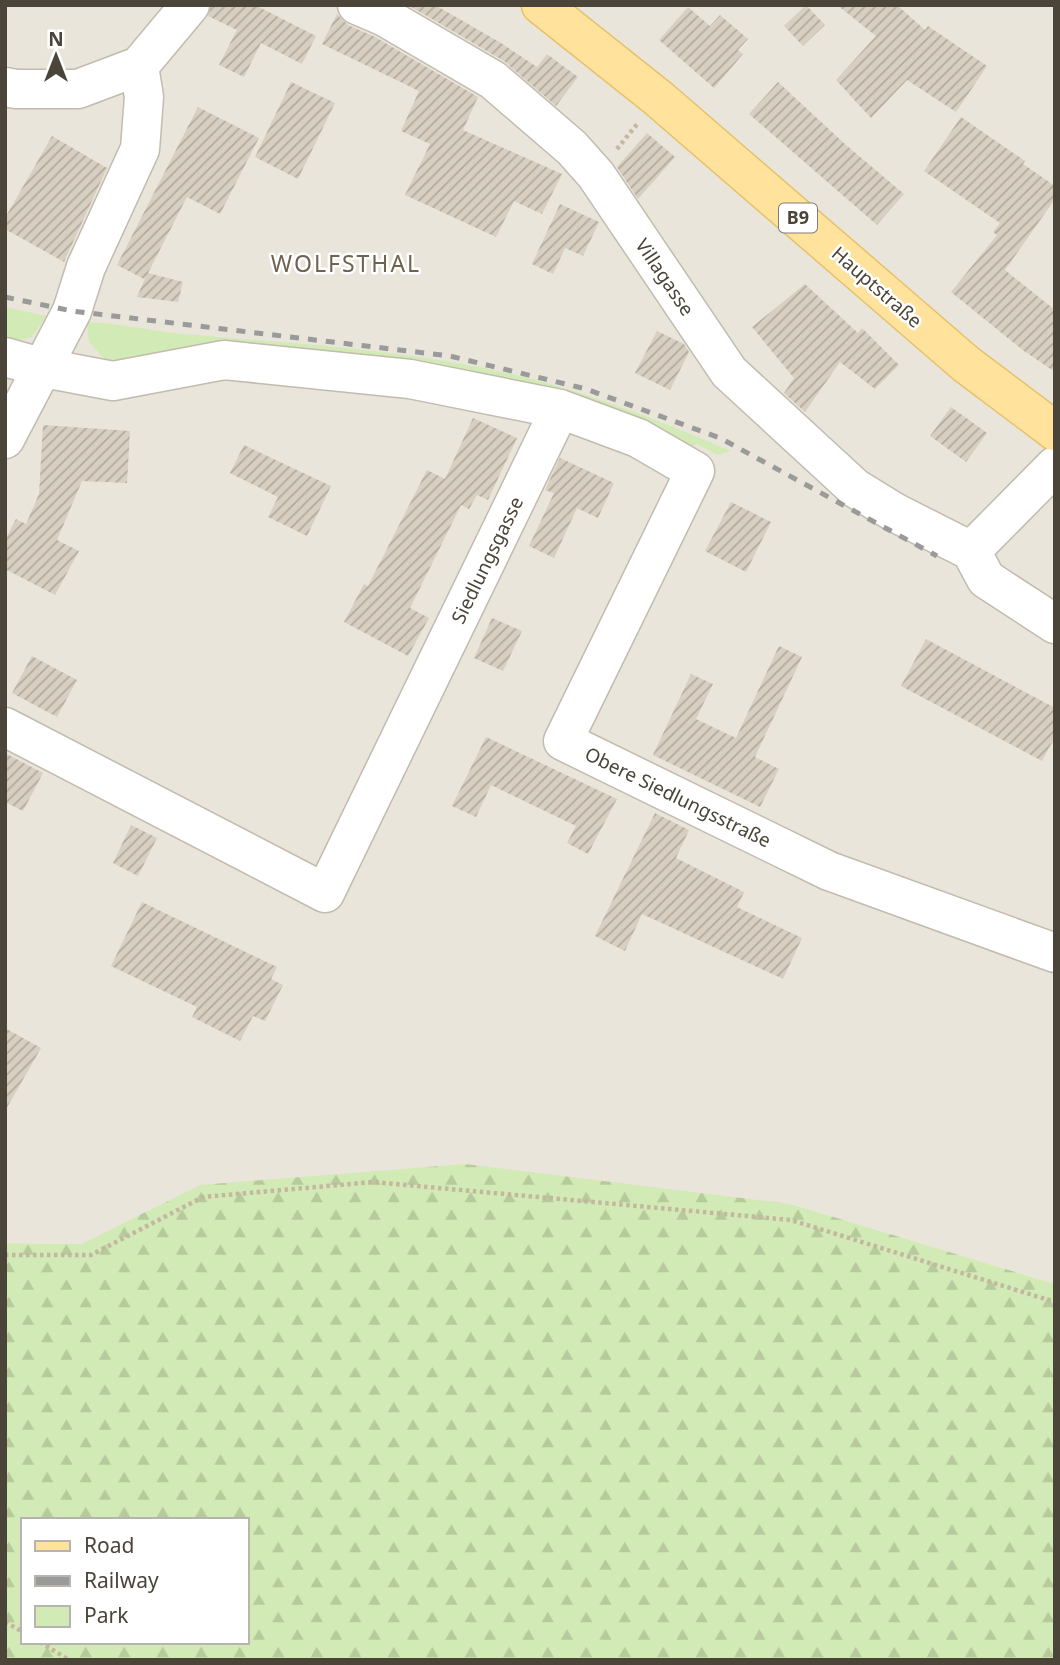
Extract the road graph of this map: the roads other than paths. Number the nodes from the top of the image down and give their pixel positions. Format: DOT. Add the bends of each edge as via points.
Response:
graph roads {
  1 [pos="190,5"];
  2 [pos="357,5"];
  3 [pos="541,5"];
  4 [pos="139,66"];
  5 [pos="5,87"];
  6 [pos="5,357"];
  7 [pos="44,368"];
  8 [pos="560,409"];
  9 [pos="1055,431"];
  10 [pos="5,439"];
  11 [pos="1055,466"];
  12 [pos="971,551"];
  13 [pos="1055,624"];
  14 [pos="5,727"];
  15 [pos="1055,953"];
  1 -- 4 [label="street"];
  2 -- 12 [label="street, Villagasse" via="385,16 493,80 572,148 596,175 729,372 855,488"];
  3 -- 9 [label="main road, Hauptstraße / B9" via="658,97 966,364"];
  4 -- 5 [label="street" via="78,89"];
  4 -- 7 [label="street" via="144,97 140,149"];
  6 -- 7 [label="street"];
  7 -- 8 [label="street" via="113,381 223,360 410,379"];
  7 -- 10 [label="street"];
  8 -- 14 [label="street, Siedlungsgasse" via="325,893"];
  8 -- 15 [label="street, Obere Siedlungsstraße" via="638,438 695,471 563,741 829,871"];
  11 -- 12 [label="street"];
  12 -- 13 [label="street" via="986,579"];
}
